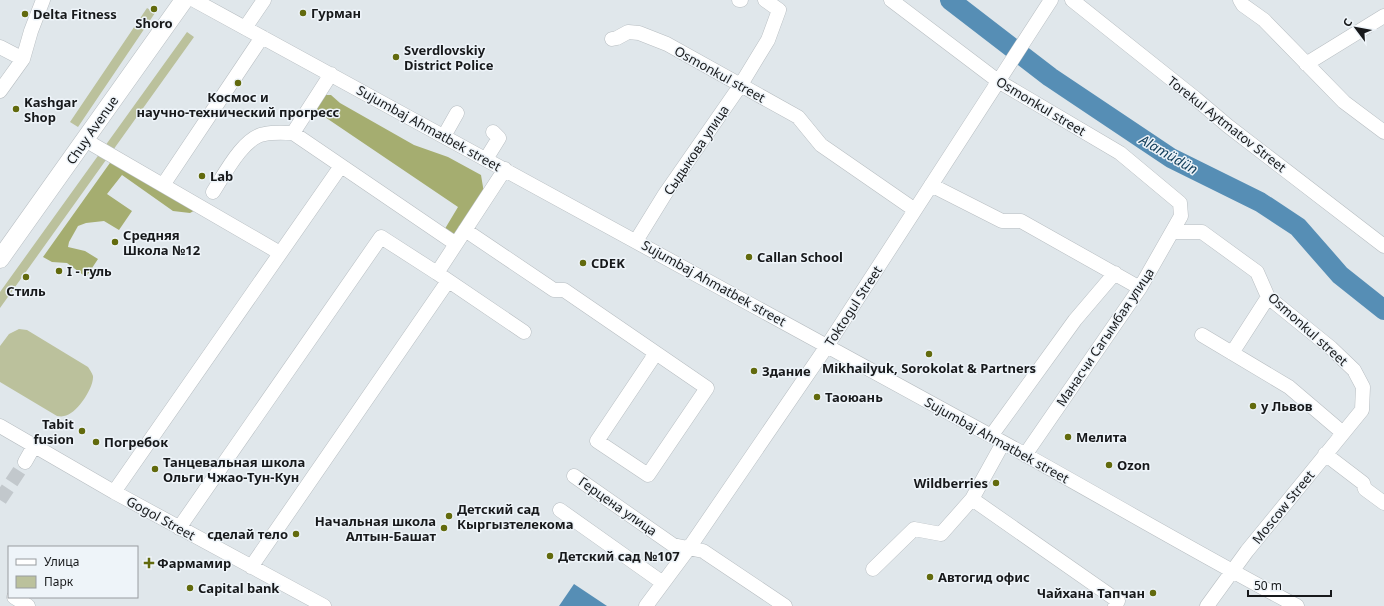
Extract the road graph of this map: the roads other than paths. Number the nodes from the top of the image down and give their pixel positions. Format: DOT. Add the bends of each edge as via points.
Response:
graph roads {
  1 [pos="184,0"];
  2 [pos="194,0"];
  3 [pos="264,0"];
  4 [pos="765,0"];
  5 [pos="891,0"];
  6 [pos="1051,0"];
  7 [pos="1072,0"];
  8 [pos="1240,0"];
  9 [pos="41,1"];
  10 [pos="1384,16"];
  11 [pos="245,28"];
  12 [pos="262,37"];
  13 [pos="612,39"];
  14 [pos="0,47"];
  15 [pos="22,59"];
  16 [pos="1306,64"];
  17 [pos="331,74"];
  18 [pos="999,79"];
  19 [pos="740,86"];
  20 [pos="0,91"];
  21 [pos="457,113"];
  22 [pos="494,132"];
  23 [pos="1384,132"];
  24 [pos="293,133"];
  25 [pos="444,136"];
  26 [pos="85,140"];
  27 [pos="486,159"];
  28 [pos="341,166"];
  29 [pos="505,169"];
  30 [pos="163,185"];
  31 [pos="930,185"];
  32 [pos="213,192"];
  33 [pos="915,210"];
  34 [pos="1181,216"];
  35 [pos="465,230"];
  36 [pos="1172,232"];
  37 [pos="636,241"];
  38 [pos="456,244"];
  39 [pos="1384,246"];
  40 [pos="280,253"];
  41 [pos="0,259"];
  42 [pos="1115,273"];
  43 [pos="442,277"];
  44 [pos="1140,288"];
  45 [pos="1268,297"];
  46 [pos="524,332"];
  47 [pos="1202,335"];
  48 [pos="827,346"];
  49 [pos="656,353"];
  50 [pos="1232,353"];
  51 [pos="1362,410"];
  52 [pos="0,426"];
  53 [pos="1342,433"];
  54 [pos="991,436"];
  55 [pos="1003,443"];
  56 [pos="34,446"];
  57 [pos="1325,454"];
  58 [pos="1025,455"];
  59 [pos="25,462"];
  60 [pos="574,476"];
  61 [pos="114,492"];
  62 [pos="972,499"];
  63 [pos="1384,503"];
  64 [pos="560,510"];
  65 [pos="179,528"];
  66 [pos="689,548"];
  67 [pos="252,567"];
  68 [pos="873,569"];
  69 [pos="1231,572"];
  70 [pos="663,583"];
  71 [pos="16,598"];
  72 [pos="28,606"];
  73 [pos="324,606"];
  74 [pos="646,606"];
  75 [pos="786,606"];
  76 [pos="1115,606"];
  77 [pos="1207,606"];
  78 [pos="1297,606"];
  1 -- 26 [label="main road, Chuy Avenue"];
  2 -- 11 [label="street, Sujumbaj Ahmatbek street"];
  3 -- 11 [label="street"];
  4 -- 19 [label="street, Сыдыкова улица" via="779,10 768,40"];
  5 -- 18 [label="street, Osmonkul street"];
  6 -- 18 [label="street, Toktogul Street"];
  7 -- 39 [label="street, Torekul Aytmatov Street" via="1228,126"];
  8 -- 16 [label="street" via="1264,20"];
  9 -- 15 [label="street"];
  10 -- 16 [label="street"];
  11 -- 12 [label="street, Sujumbaj Ahmatbek street"];
  12 -- 17 [label="street, Sujumbaj Ahmatbek street"];
  12 -- 30 [label="street"];
  13 -- 19 [label="street, Osmonkul street" via="628,32 639,33 667,44"];
  14 -- 15 [label="street"];
  15 -- 20 [label="street"];
  16 -- 23 [label="street" via="1344,102"];
  17 -- 24 [label="street"];
  17 -- 25 [label="street, Sujumbaj Ahmatbek street"];
  18 -- 31 [label="street, Toktogul Street"];
  18 -- 34 [label="street, Osmonkul street" via="1120,153 1180,203"];
  19 -- 33 [label="street, Osmonkul street" via="798,117 821,144"];
  19 -- 37 [label="street, Сыдыкова улица" via="665,194"];
  21 -- 25 [label="street"];
  22 -- 27 [label="street" via="499,138"];
  24 -- 28 [label="street"];
  24 -- 32 [label="street" via="264,134 255,137 245,145"];
  25 -- 27 [label="street, Sujumbaj Ahmatbek street"];
  26 -- 30 [label="street"];
  26 -- 41 [label="main road, Chuy Avenue"];
  27 -- 29 [label="street, Sujumbaj Ahmatbek street"];
  28 -- 38 [label="street"];
  28 -- 40 [label="street"];
  29 -- 35 [label="street"];
  29 -- 37 [label="street, Sujumbaj Ahmatbek street"];
  30 -- 40 [label="street"];
  31 -- 33 [label="street, Toktogul Street"];
  31 -- 42 [label="street" via="1002,221 1021,221"];
  33 -- 48 [label="street, Toktogul Street"];
  34 -- 36 [label="street, Манасчи Сагымбая улица"];
  35 -- 38 [label="street"];
  35 -- 49 [label="street" via="554,290 564,290"];
  36 -- 44 [label="street, Манасчи Сагымбая улица"];
  36 -- 45 [label="street, Osmonkul street" via="1202,232 1257,272"];
  37 -- 48 [label="street, Sujumbaj Ahmatbek street"];
  38 -- 43 [label="street"];
  40 -- 61 [label="street"];
  42 -- 44 [label="street"];
  42 -- 54 [label="street" via="1075,320"];
  43 -- 46 [label="street"];
  43 -- 65 [label="street" via="382,237"];
  43 -- 67 [label="street"];
  44 -- 58 [label="street, Манасчи Сагымбая улица"];
  45 -- 50 [label="street"];
  45 -- 51 [label="street, Osmonkul street" via="1354,370 1363,387"];
  47 -- 50 [label="street"];
  48 -- 54 [label="street, Sujumbaj Ahmatbek street"];
  48 -- 66 [label="street, Toktogul Street"];
  49 -- 49 [label="street" via="707,388 648,475 597,441"];
  50 -- 53 [label="street" via="1288,387"];
  51 -- 53 [label="street, Moscow Street"];
  52 -- 56 [label="street, Gogol Street"];
  53 -- 57 [label="street, Moscow Street"];
  54 -- 55 [label="street, Sujumbaj Ahmatbek street"];
  55 -- 58 [label="street, Sujumbaj Ahmatbek street"];
  55 -- 62 [label="street"];
  56 -- 59 [label="street"];
  56 -- 61 [label="street, Gogol Street"];
  57 -- 63 [label="street"];
  57 -- 69 [label="street, Moscow Street"];
  58 -- 69 [label="street, Sujumbaj Ahmatbek street"];
  60 -- 66 [label="street, Герцена улица" via="673,545"];
  61 -- 65 [label="street, Gogol Street"];
  62 -- 68 [label="street" via="941,534 914,529"];
  62 -- 76 [label="street" via="1118,602"];
  64 -- 70 [label="street"];
  65 -- 67 [label="street, Gogol Street"];
  66 -- 70 [label="street, Toktogul Street"];
  66 -- 75 [label="street, Герцена улица" via="703,551"];
  67 -- 73 [label="street, Gogol Street"];
  69 -- 77 [label="street, Moscow Street"];
  69 -- 78 [label="street, Sujumbaj Ahmatbek street"];
  70 -- 74 [label="street, Toktogul Street"];
  71 -- 72 [label="street"];
}
